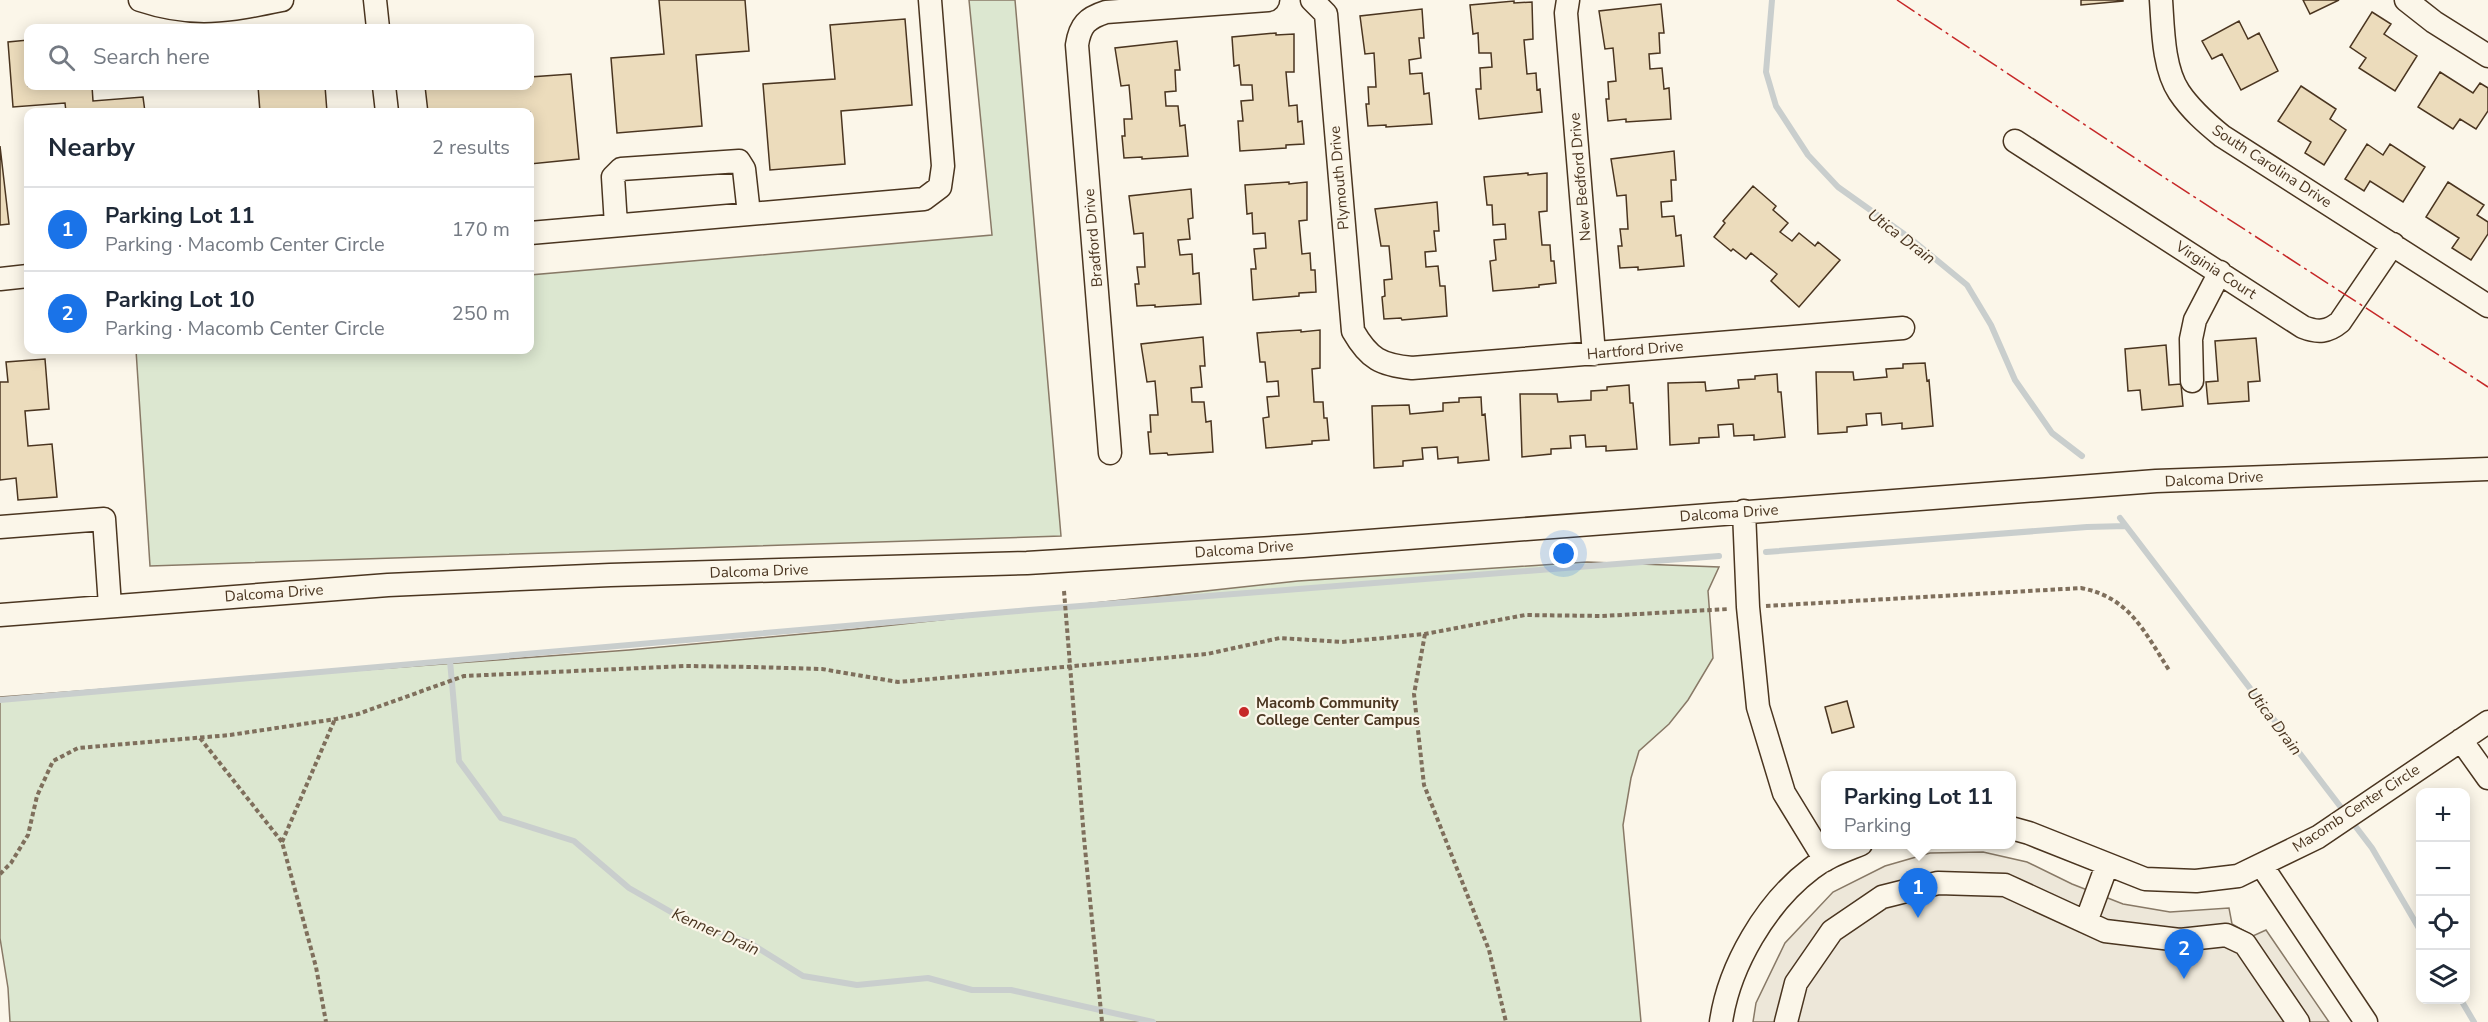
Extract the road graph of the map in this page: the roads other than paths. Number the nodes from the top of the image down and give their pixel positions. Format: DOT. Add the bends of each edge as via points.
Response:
graph roads {
  1 [pos="140,0"];
  2 [pos="282,0"];
  3 [pos="375,0"];
  4 [pos="930,0"];
  5 [pos="1268,0"];
  6 [pos="1312,0"];
  7 [pos="1568,0"];
  8 [pos="2161,0"];
  9 [pos="2406,0"];
  10 [pos="378,24"];
  11 [pos="2488,57"];
  12 [pos="384,90"];
  13 [pos="387,108"];
  14 [pos="2015,141"];
  15 [pos="749,214"];
  16 [pos="616,225"];
  17 [pos="534,232"];
  18 [pos="2393,244"];
  19 [pos="2220,272"];
  20 [pos="24,276"];
  21 [pos="0,279"];
  22 [pos="2488,306"];
  23 [pos="1903,328"];
  24 [pos="1594,354"];
  25 [pos="1371,355"];
  26 [pos="2192,381"];
  27 [pos="1110,453"];
  28 [pos="2488,469"];
  29 [pos="1744,511"];
  30 [pos="0,528"];
  31 [pos="110,606"];
  32 [pos="0,615"];
  33 [pos="2488,722"];
  34 [pos="2462,740"];
  35 [pos="2488,778"];
  36 [pos="2016,829"];
  37 [pos="1850,849"];
  38 [pos="1825,860"];
  39 [pos="2107,866"];
  40 [pos="2262,866"];
  41 [pos="2086,922"];
  42 [pos="1721,1022"];
  43 [pos="1786,1022"];
  44 [pos="2298,1022"];
  45 [pos="2366,1022"];
  1 -- 2 [label="street" via="168,10 224,12"];
  3 -- 10 [label="street"];
  4 -- 15 [label="street" via="943,166 940,186 924,198"];
  5 -- 27 [label="street, Bradford Drive" via="1106,12 1083,25 1077,45"];
  6 -- 25 [label="street, Plymouth Drive" via="1326,14 1353,331"];
  7 -- 24 [label="street, New Bedford Drive"];
  8 -- 18 [label="street, South Carolina Drive" via="2167,59 2178,90 2198,115 2222,136"];
  9 -- 11 [label="street"];
  12 -- 13 [label="street"];
  14 -- 19 [label="street, Virginia Court"];
  15 -- 16 [label="street"];
  15 -- 16 [label="street" via="744,169 739,162 621,169 613,177"];
  16 -- 17 [label="street"];
  18 -- 19 [label="street, Virginia Court" via="2340,322 2321,331 2303,327"];
  18 -- 22 [label="street, South Carolina Drive"];
  19 -- 26 [label="street" via="2196,320"];
  20 -- 21 [label="street"];
  23 -- 24 [label="street, Hartford Drive"];
  24 -- 25 [label="street, Hartford Drive" via="1412,368 1380,362"];
  28 -- 29 [label="street, Dalcoma Drive" via="2156,481"];
  29 -- 31 [label="street, Dalcoma Drive" via="1303,546 1027,563 459,582"];
  29 -- 38 [label="street" via="1758,707 1784,793"];
  30 -- 31 [label="street" via="104,519"];
  31 -- 32 [label="street, Dalcoma Drive"];
  33 -- 34 [label="street, Macomb Center Circle"];
  34 -- 35 [label="street"];
  34 -- 40 [label="street, Macomb Center Circle" via="2318,837"];
  36 -- 39 [label="street, Macomb Center Circle"];
  37 -- 38 [label="street"];
  38 -- 42 [label="street" via="1810,869 1769,910 1735,968"];
  39 -- 40 [label="street, Macomb Center Circle" via="2145,879 2196,881 2238,876"];
  39 -- 41 [label="street"];
  40 -- 45 [label="street"];
  41 -- 43 [label="street" via="2005,885 1938,883 1882,897 1832,931 1796,983"];
  41 -- 44 [label="street" via="2105,931 2180,940 2226,935 2245,944"];
}
